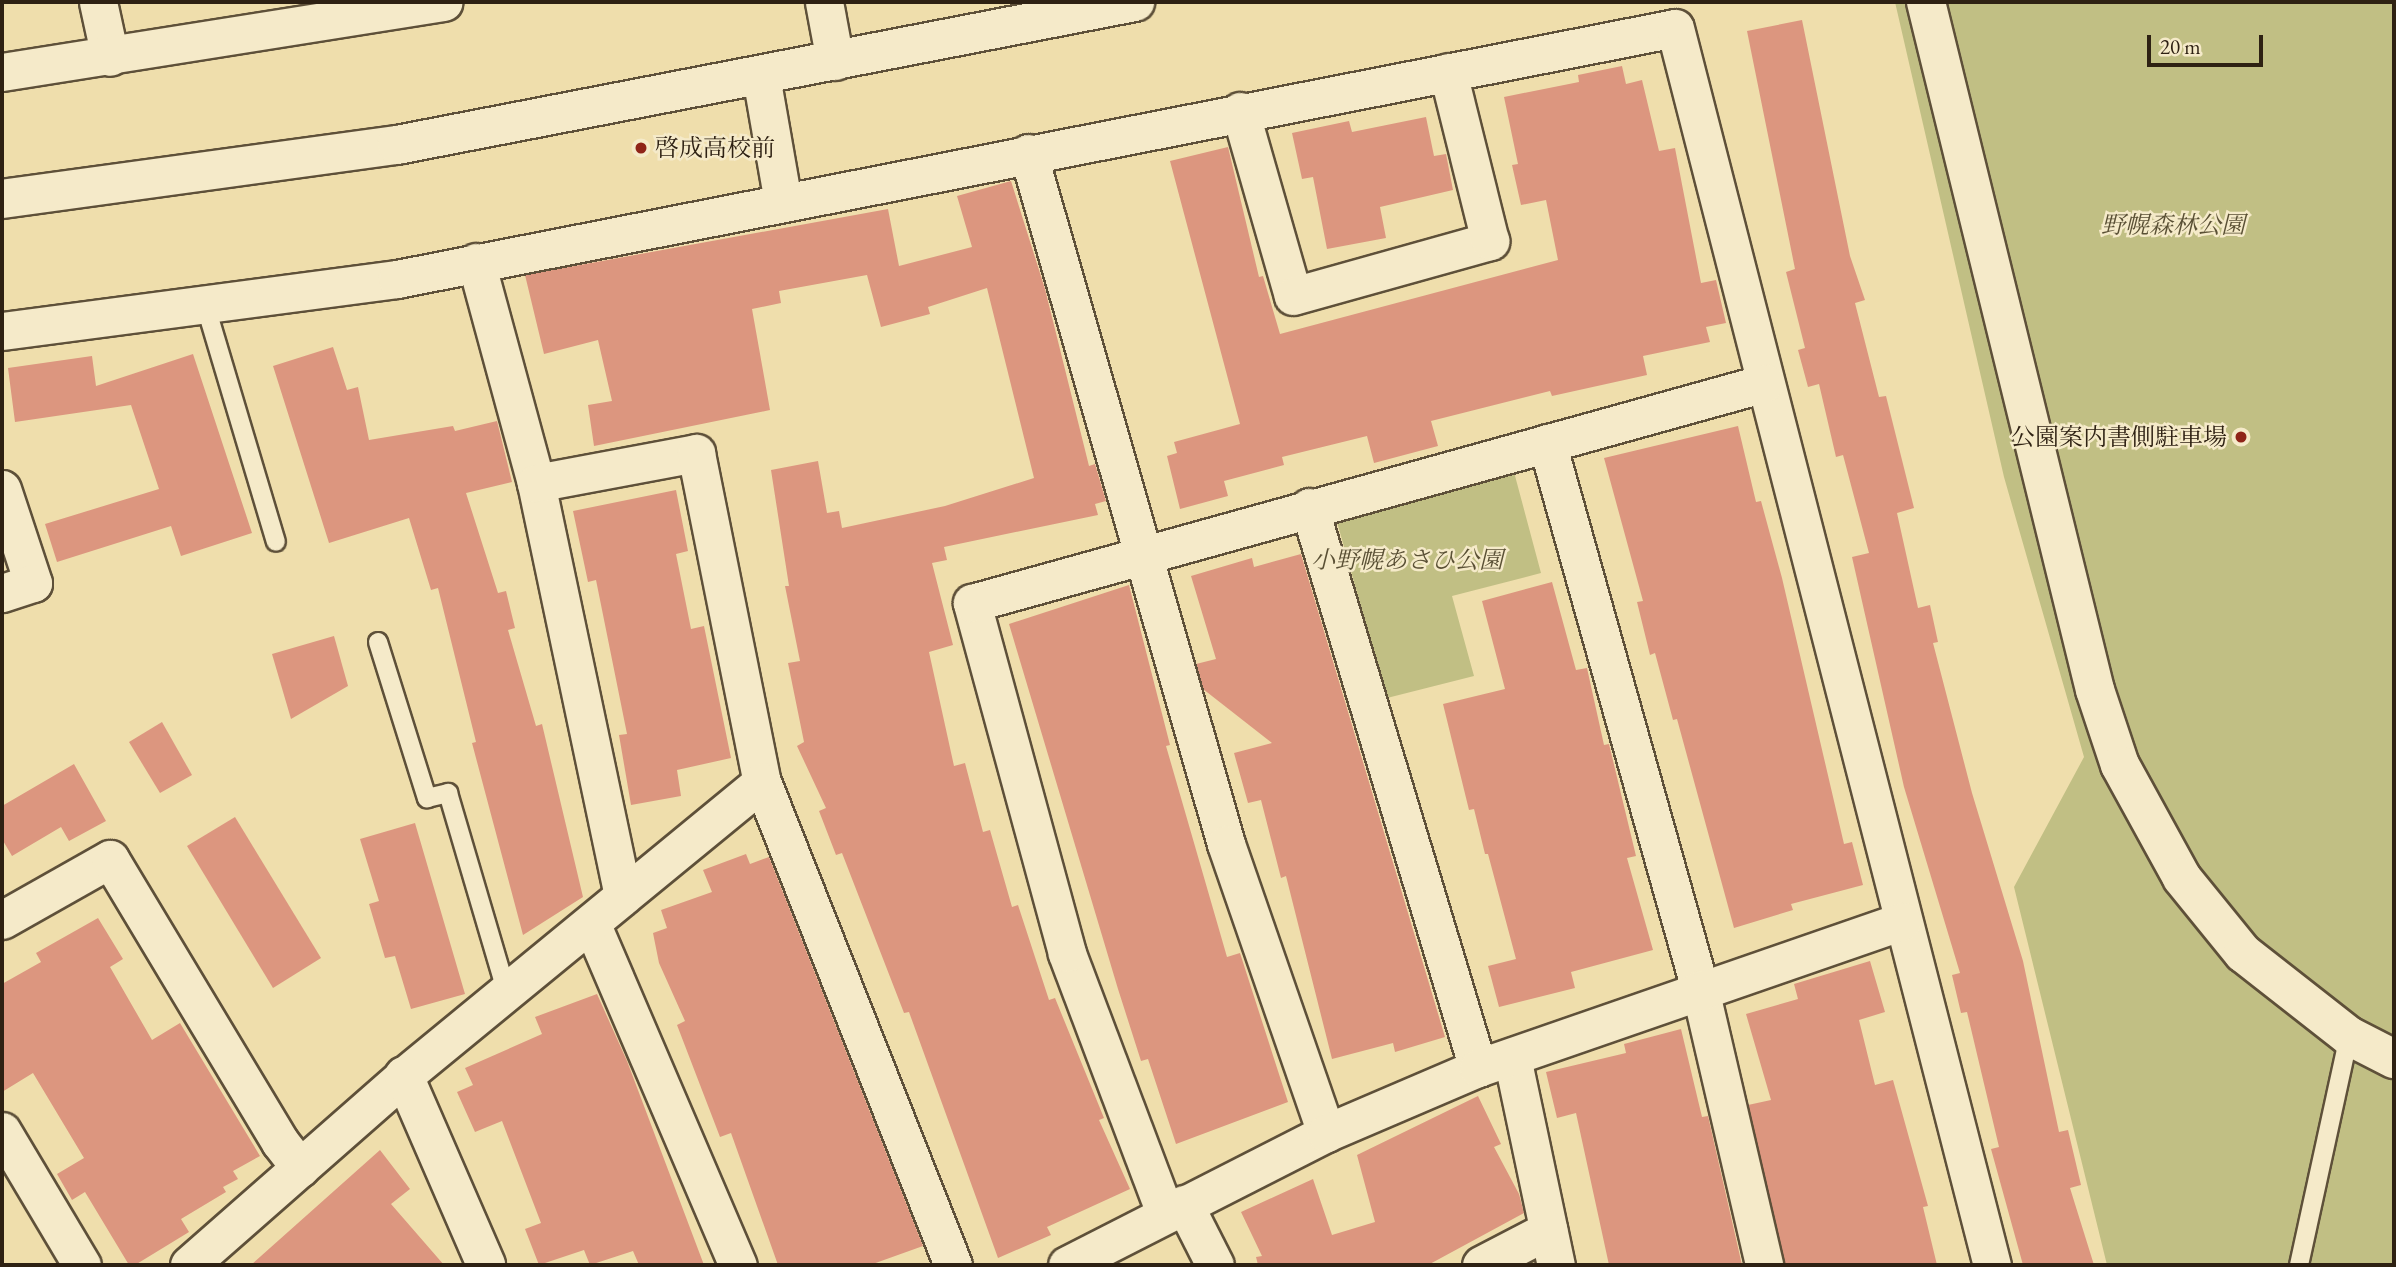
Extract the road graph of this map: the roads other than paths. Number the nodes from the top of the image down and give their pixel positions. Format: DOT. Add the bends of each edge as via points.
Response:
graph roads {
  1 [pos="98,2"];
  2 [pos="443,2"];
  3 [pos="824,2"];
  4 [pos="1135,2"];
  5 [pos="1926,2"];
  6 [pos="110,57"];
  7 [pos="835,61"];
  8 [pos="2,72"];
  9 [pos="1448,72"];
  10 [pos="761,76"];
  11 [pos="1240,111"];
  12 [pos="1028,153"];
  13 [pos="2,199"];
  14 [pos="783,202"];
  15 [pos="476,262"];
  16 [pos="205,304"];
  17 [pos="2,331"];
  18 [pos="1765,383"];
  19 [pos="1547,443"];
  20 [pos="536,483"];
  21 [pos="2,489"];
  22 [pos="1309,508"];
  23 [pos="276,542"];
  24 [pos="1142,556"];
  25 [pos="2,593"];
  26 [pos="378,642"];
  27 [pos="762,782"];
  28 [pos="623,896"];
  29 [pos="2,920"];
  30 [pos="1902,921"];
  31 [pos="592,925"];
  32 [pos="1700,989"];
  33 [pos="507,993"];
  34 [pos="2349,1036"];
  35 [pos="1512,1057"];
  36 [pos="2394,1059"];
  37 [pos="1478,1068"];
  38 [pos="404,1076"];
  39 [pos="2,1131"];
  40 [pos="1326,1133"];
  41 [pos="300,1168"];
  42 [pos="1174,1209"];
  43 [pos="1548,1230"];
  44 [pos="82,1265"];
  45 [pos="189,1265"];
  46 [pos="486,1265"];
  47 [pos="738,1265"];
  48 [pos="953,1265"];
  49 [pos="1068,1265"];
  50 [pos="1215,1265"];
  51 [pos="1480,1265"];
  52 [pos="1556,1265"];
  53 [pos="1764,1265"];
  54 [pos="1992,1265"];
  55 [pos="2299,1265"];
  1 -- 6 [label="street"];
  2 -- 6 [label="street"];
  3 -- 7 [label="street"];
  4 -- 7 [label="street"];
  5 -- 34 [label="street" via="2095,690 2120,765 2182,878 2243,953"];
  6 -- 8 [label="street"];
  7 -- 10 [label="street"];
  9 -- 11 [label="street"];
  9 -- 11 [label="street" via="1490,241 1293,296"];
  9 -- 18 [label="street" via="1675,28"];
  10 -- 13 [label="street" via="397,145"];
  10 -- 14 [label="street"];
  11 -- 12 [label="street"];
  12 -- 14 [label="street"];
  12 -- 24 [label="street"];
  14 -- 15 [label="street"];
  15 -- 16 [label="street" via="397,279"];
  15 -- 20 [label="street"];
  16 -- 17 [label="street"];
  16 -- 23 [label="lane"];
  18 -- 19 [label="street"];
  18 -- 30 [label="street"];
  19 -- 22 [label="street"];
  19 -- 32 [label="street"];
  20 -- 27 [label="street" via="696,453"];
  20 -- 28 [label="street"];
  21 -- 25 [label="street" via="33,583"];
  22 -- 24 [label="street"];
  22 -- 37 [label="street"];
  24 -- 40 [label="street" via="1226,845"];
  24 -- 42 [label="street" via="972,603 1068,953"];
  26 -- 33 [label="lane" via="427,798 449,793"];
  27 -- 28 [label="street"];
  27 -- 48 [label="street"];
  28 -- 31 [label="street"];
  29 -- 41 [label="street" via="110,859"];
  30 -- 32 [label="street"];
  30 -- 54 [label="street"];
  31 -- 33 [label="street"];
  31 -- 47 [label="street"];
  32 -- 35 [label="street"];
  32 -- 53 [label="street"];
  33 -- 38 [label="street"];
  34 -- 36 [label="street"];
  34 -- 55 [label="lane"];
  35 -- 37 [label="street"];
  35 -- 43 [label="street"];
  37 -- 40 [label="street"];
  38 -- 41 [label="street"];
  38 -- 46 [label="street"];
  39 -- 44 [label="street"];
  40 -- 42 [label="street"];
  41 -- 45 [label="street"];
  42 -- 49 [label="street"];
  42 -- 50 [label="street"];
  43 -- 51 [label="street"];
  43 -- 52 [label="street"];
}
